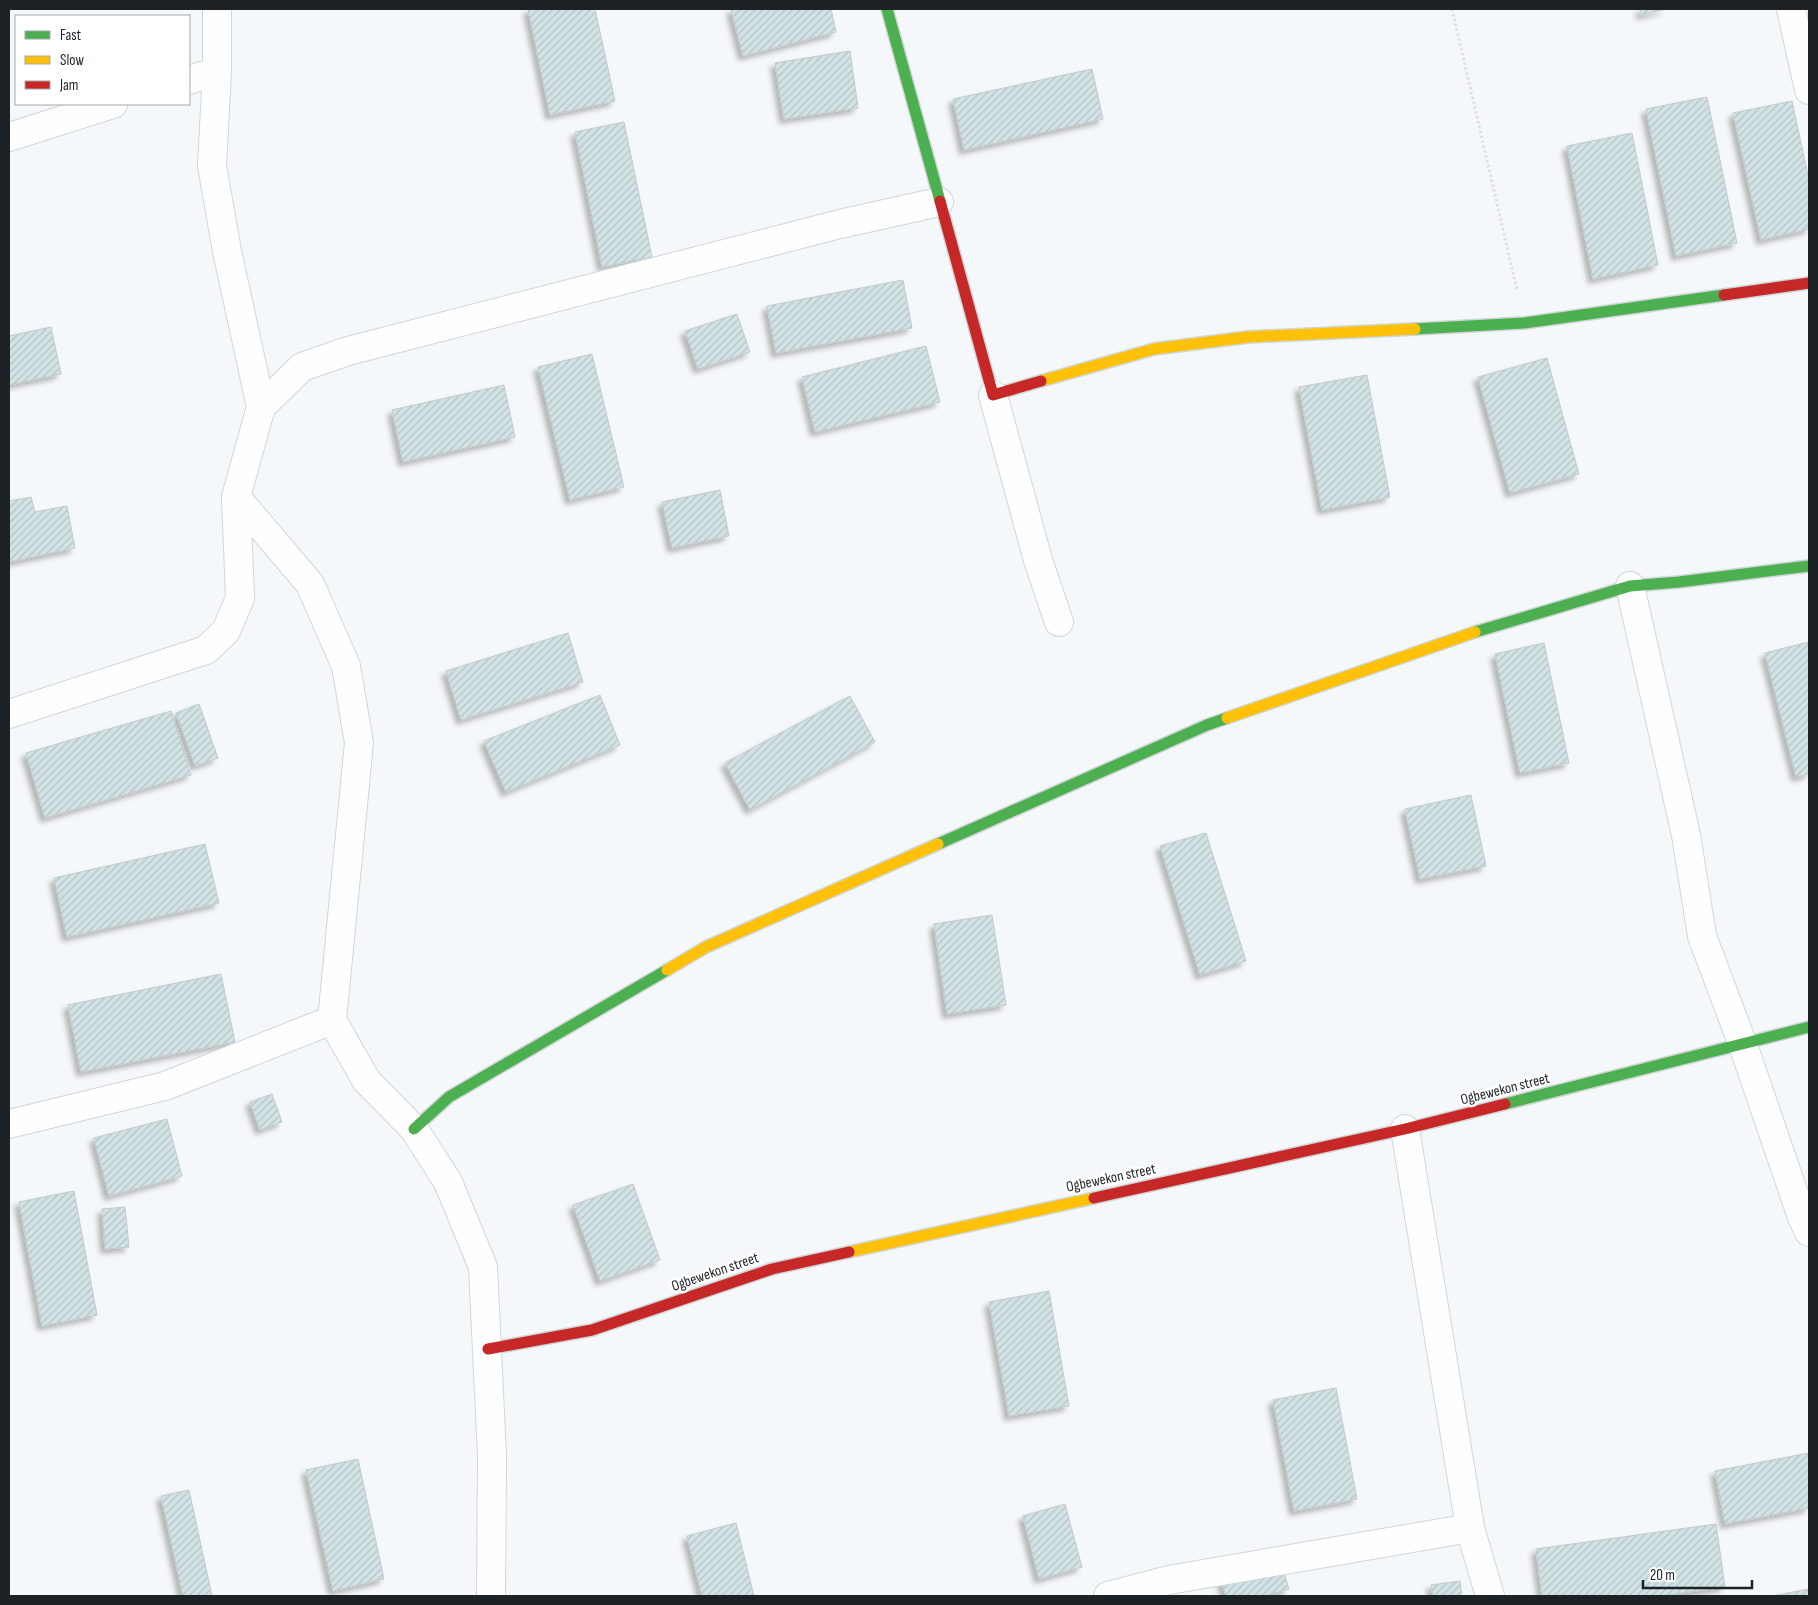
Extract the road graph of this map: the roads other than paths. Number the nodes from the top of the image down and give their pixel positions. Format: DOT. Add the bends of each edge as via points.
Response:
graph roads {
  1 [pos="217,9"];
  2 [pos="888,9"];
  3 [pos="1791,9"];
  4 [pos="217,70"];
  5 [pos="190,80"];
  6 [pos="1809,90"];
  7 [pos="110,105"];
  8 [pos="9,137"];
  9 [pos="939,202"];
  10 [pos="1809,283"];
  11 [pos="993,395"];
  12 [pos="261,407"];
  13 [pos="236,496"];
  14 [pos="1809,566"];
  15 [pos="1630,586"];
  16 [pos="1059,622"];
  17 [pos="9,714"];
  18 [pos="332,1020"];
  19 [pos="1809,1028"];
  20 [pos="1743,1045"];
  21 [pos="9,1124"];
  22 [pos="414,1129"];
  23 [pos="1405,1129"];
  24 [pos="1809,1232"];
  25 [pos="488,1349"];
  26 [pos="1470,1528"];
  27 [pos="490,1596"];
  28 [pos="1108,1596"];
  29 [pos="1490,1596"];
  1 -- 4 [label="street"];
  2 -- 9 [label="street"];
  3 -- 6 [label="street"];
  4 -- 5 [label="street"];
  4 -- 12 [label="street" via="212,166"];
  7 -- 8 [label="street"];
  9 -- 11 [label="street"];
  9 -- 12 [label="street" via="840,224 348,351 302,367"];
  10 -- 11 [label="street" via="1524,323 1248,337 1154,349"];
  11 -- 16 [label="street" via="1038,560"];
  12 -- 13 [label="street"];
  13 -- 17 [label="street" via="240,598 226,631 206,650"];
  13 -- 18 [label="street" via="310,584 346,666 359,743"];
  14 -- 15 [label="street"];
  15 -- 20 [label="street" via="1686,835 1702,936"];
  15 -- 22 [label="street" via="1462,636 1207,725 706,947 448,1097"];
  18 -- 21 [label="street" via="165,1086"];
  18 -- 22 [label="street" via="366,1080"];
  19 -- 20 [label="street, Ogbewekon street"];
  20 -- 23 [label="street, Ogbewekon street"];
  20 -- 24 [label="street"];
  22 -- 25 [label="street" via="448,1182 483,1267"];
  23 -- 25 [label="street, Ogbewekon street" via="772,1269 592,1330"];
  23 -- 26 [label="street"];
  25 -- 27 [label="street" via="492,1456"];
  26 -- 28 [label="street" via="1169,1580"];
  26 -- 29 [label="street"];
}
